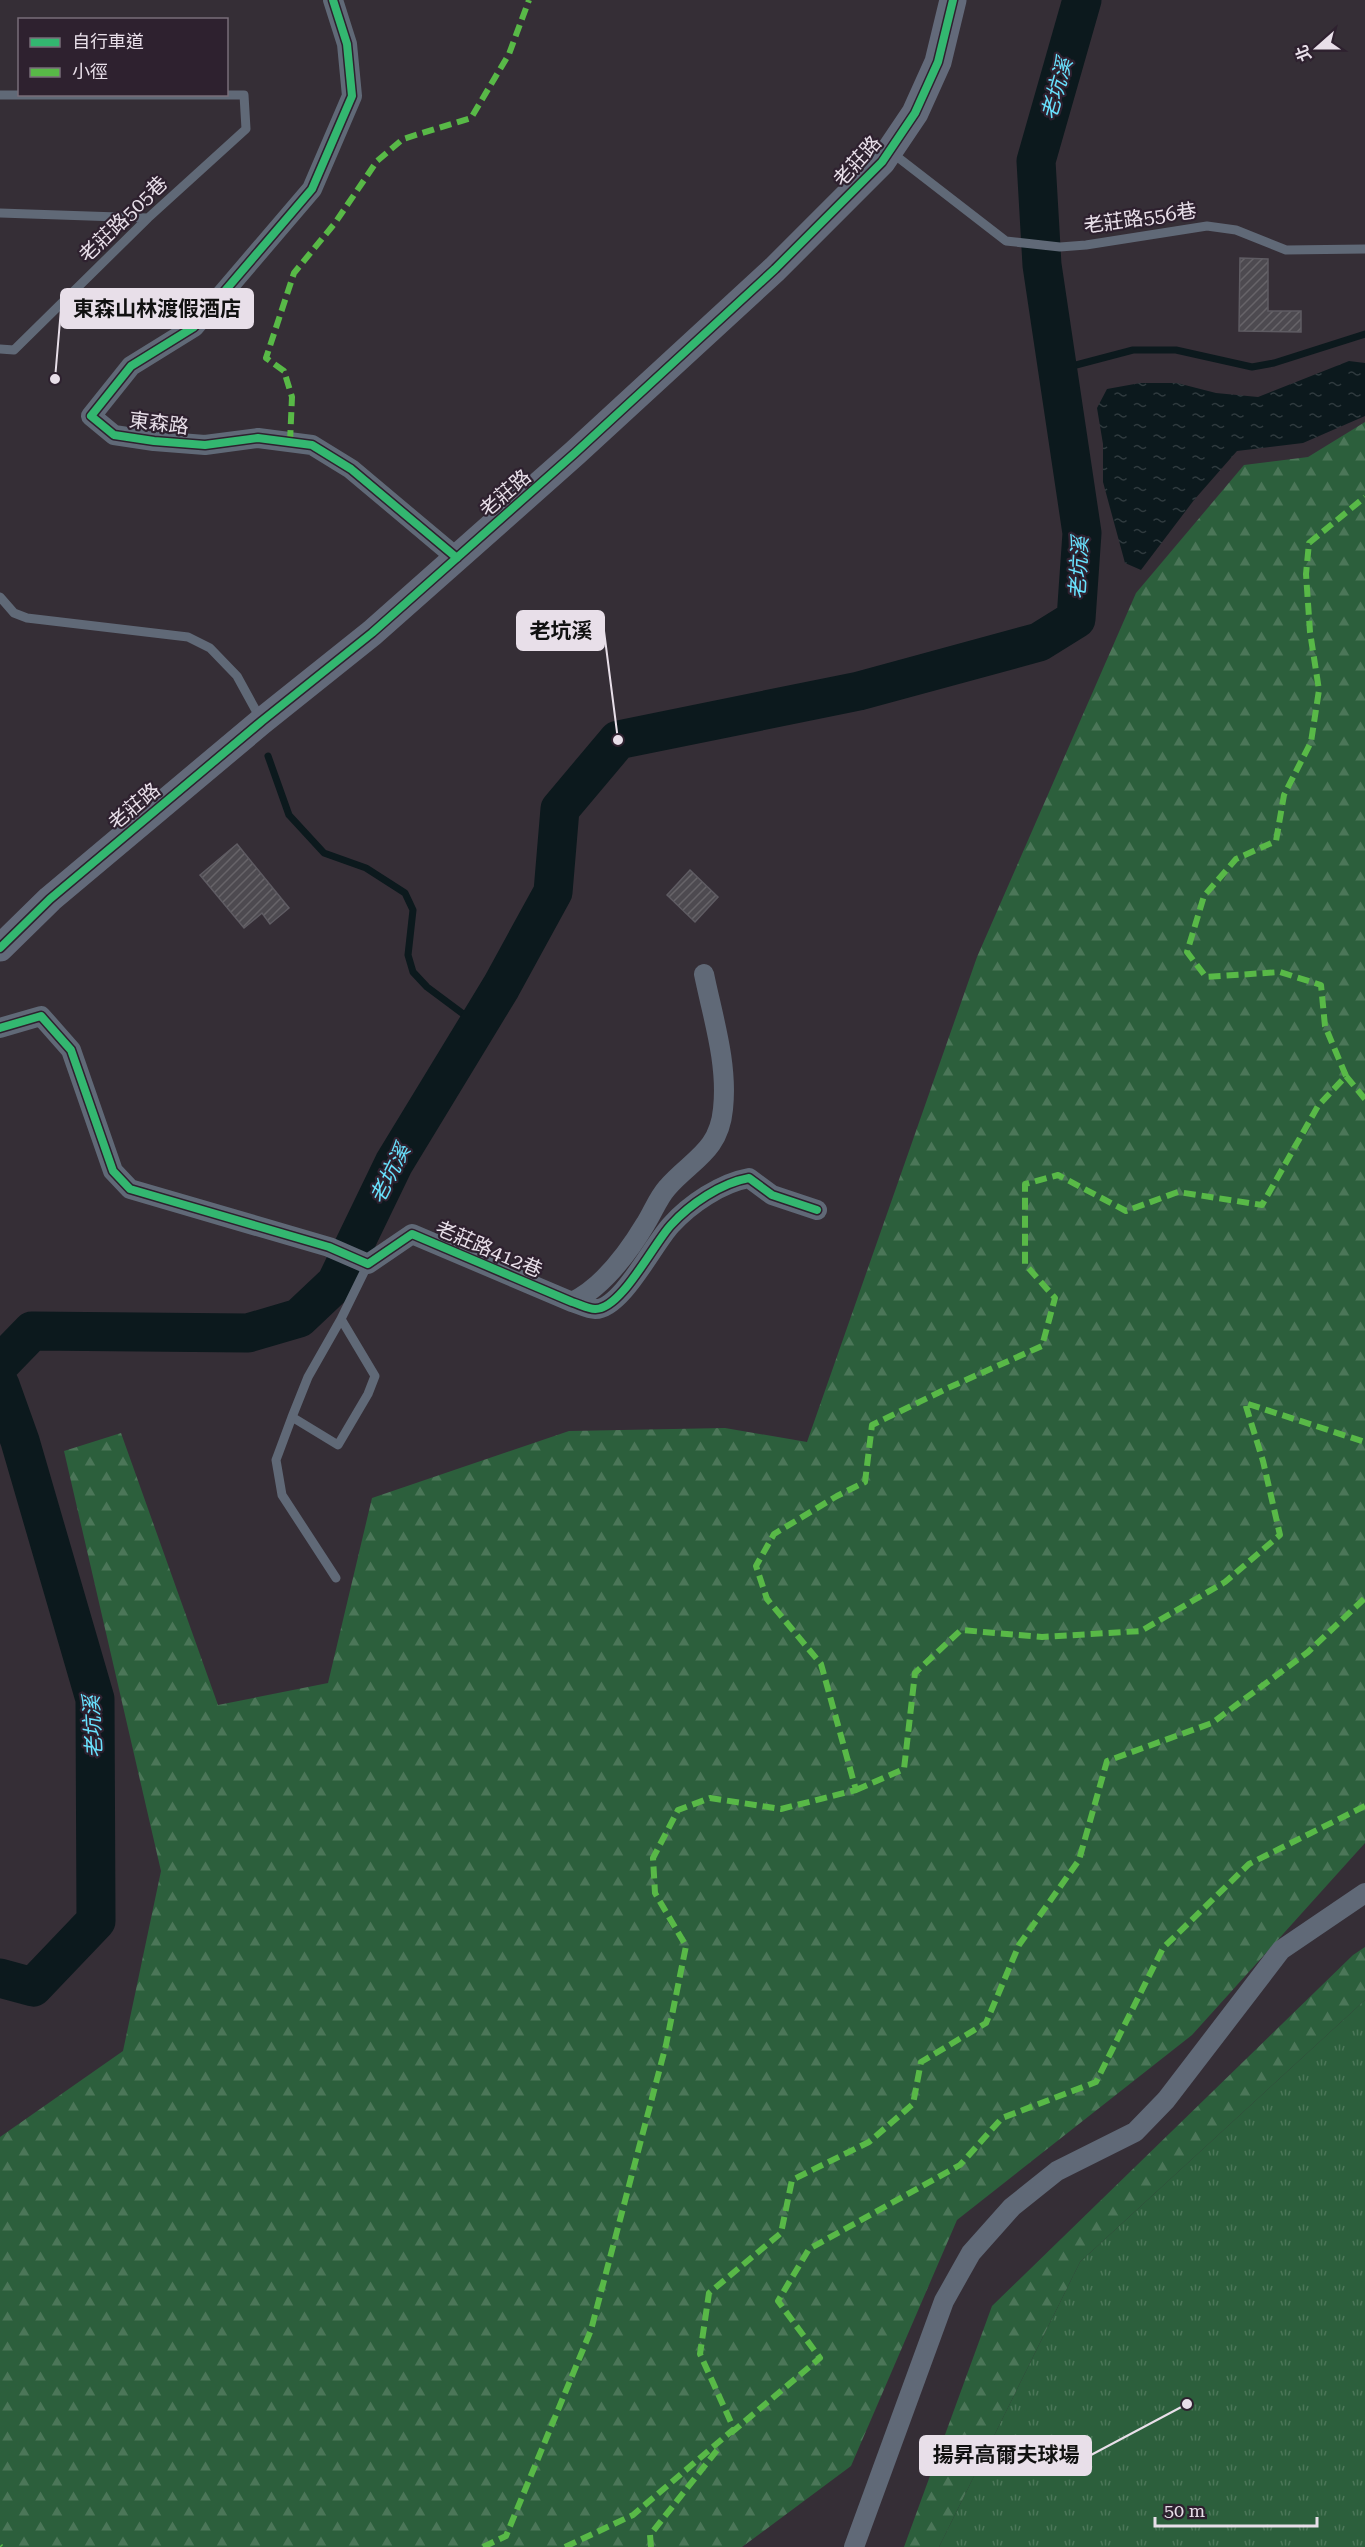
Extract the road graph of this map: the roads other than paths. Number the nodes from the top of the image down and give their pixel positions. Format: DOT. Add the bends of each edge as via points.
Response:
graph roads {
  1 [pos="333,0"];
  2 [pos="952,0"];
  3 [pos="0,95"];
  4 [pos="18,95"];
  5 [pos="228,95"];
  6 [pos="889,151"];
  7 [pos="0,213"];
  8 [pos="148,218"];
  9 [pos="1365,249"];
  10 [pos="0,349"];
  11 [pos="457,558"];
  12 [pos="0,597"];
  13 [pos="262,721"];
  14 [pos="0,948"];
  15 [pos="705,974"];
  16 [pos="0,1028"];
  17 [pos="817,1210"];
  18 [pos="368,1264"];
  19 [pos="572,1302"];
  20 [pos="341,1319"];
  21 [pos="292,1417"];
  22 [pos="336,1578"];
  23 [pos="1365,1893"];
  24 [pos="854,2547"];
  1 -- 11 [label="street, 東森路" via="347,44 352,96 312,189 194,327 131,366 91,416 114,435 154,441 205,445 258,438 312,445 351,469"];
  2 -- 6 [label="street, 老莊路" via="938,62 915,113"];
  3 -- 4 [label="lane, 老莊路505巷"];
  5 -- 8 [label="lane, 老莊路505巷" via="244,95 246,129"];
  6 -- 9 [label="lane, 老莊路556巷" via="1006,242 1086,245 1207,226 1236,230 1286,250"];
  6 -- 11 [label="street, 老莊路" via="775,269"];
  7 -- 8 [label="lane"];
  8 -- 10 [label="lane, 老莊路505巷" via="14,350"];
  11 -- 13 [label="street, 老莊路" via="372,633"];
  12 -- 13 [label="lane" via="14,613 27,618 196,641 210,648 237,676"];
  13 -- 14 [label="street, 老莊路" via="50,899"];
  15 -- 19 [label="street" via="723,1076 723,1109 712,1146 667,1188 608,1274 587,1295"];
  16 -- 18 [label="street" via="41,1016 70,1050 113,1171 129,1189 328,1246"];
  17 -- 19 [label="street, 老莊路412巷" via="771,1195 750,1178 736,1180 673,1222 631,1280 606,1305 595,1309"];
  18 -- 19 [label="street, 老莊路412巷" via="412,1234"];
  18 -- 20 [label="lane"];
  20 -- 21 [label="lane" via="308,1377"];
  20 -- 21 [label="lane" via="375,1376 368,1394 338,1445"];
  21 -- 22 [label="lane" via="276,1460 282,1495"];
  23 -- 24 [label="street" via="1281,1950 1166,2100 1135,2132 1057,2171 1012,2207 971,2253 944,2301"];
}
